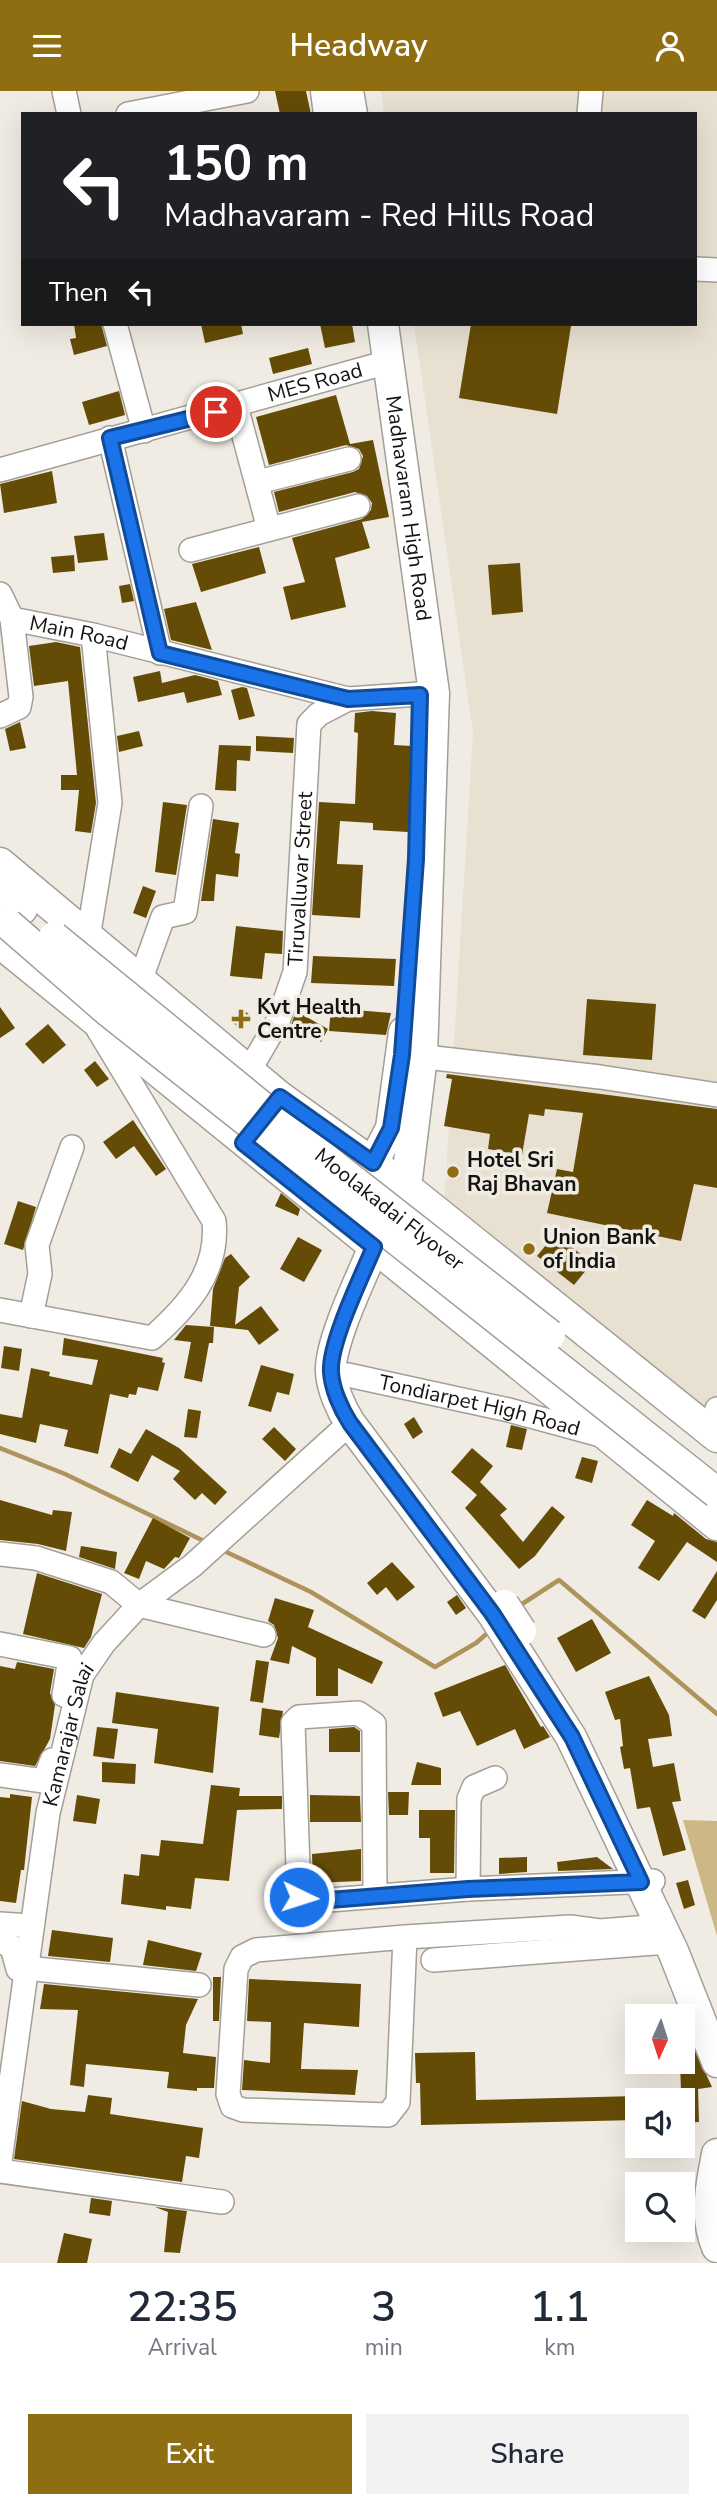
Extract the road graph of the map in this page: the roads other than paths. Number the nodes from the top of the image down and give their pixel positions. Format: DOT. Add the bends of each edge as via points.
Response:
graph roads {
  1 [pos="64,91"];
  2 [pos="247,91"];
  3 [pos="326,91"];
  4 [pos="348,91"];
  5 [pos="591,91"];
  6 [pos="69,112"];
  7 [pos="138,112"];
  8 [pos="329,112"];
  9 [pos="352,112"];
  10 [pos="589,112"];
  11 [pos="697,269"];
  12 [pos="717,270"];
  13 [pos="116,326"];
  14 [pos="363,326"];
  15 [pos="383,326"];
  16 [pos="378,363"];
  17 [pos="236,406"];
  18 [pos="144,431"];
  19 [pos="110,438"];
  20 [pos="349,459"];
  21 [pos="0,470"];
  22 [pos="258,482"];
  23 [pos="358,506"];
  24 [pos="269,529"];
  25 [pos="191,550"];
  26 [pos="0,594"];
  27 [pos="12,619"];
  28 [pos="93,635"];
  29 [pos="160,653"];
  30 [pos="427,694"];
  31 [pos="348,699"];
  32 [pos="0,716"];
  33 [pos="201,806"];
  34 [pos="0,863"];
  35 [pos="6,917"];
  36 [pos="88,938"];
  37 [pos="140,981"];
  38 [pos="91,1018"];
  39 [pos="412,1056"];
  40 [pos="249,1071"];
  41 [pos="717,1095"];
  42 [pos="280,1097"];
  43 [pos="243,1143"];
  44 [pos="72,1147"];
  45 [pos="373,1163"];
  46 [pos="406,1187"];
  47 [pos="380,1252"];
  48 [pos="491,1256"];
  49 [pos="0,1310"];
  50 [pos="449,1311"];
  51 [pos="31,1316"];
  52 [pos="348,1375"];
  53 [pos="350,1423"];
  54 [pos="715,1426"];
  55 [pos="611,1437"];
  56 [pos="717,1471"];
  57 [pos="717,1493"];
  58 [pos="717,1525"];
  59 [pos="0,1554"];
  60 [pos="139,1605"];
  61 [pos="498,1609"];
  62 [pos="264,1635"];
  63 [pos="0,1644"];
  64 [pos="0,1775"];
  65 [pos="495,1778"];
  66 [pos="647,1882"];
  67 [pos="468,1889"];
  68 [pos="375,1895"];
  69 [pos="0,1924"];
  70 [pos="31,1926"];
  71 [pos="661,1926"];
  72 [pos="405,1937"];
  73 [pos="0,1941"];
  74 [pos="433,1960"];
  75 [pos="24,1974"];
  76 [pos="199,1985"];
  77 [pos="0,1999"];
  78 [pos="717,2020"];
  79 [pos="9,2031"];
  80 [pos="717,2062"];
  81 [pos="717,2154"];
  82 [pos="0,2161"];
  83 [pos="0,2171"];
  84 [pos="222,2202"];
  85 [pos="717,2247"];
  1 -- 6 [label="street"];
  2 -- 7 [label="street"];
  3 -- 8 [label="main road"];
  4 -- 9 [label="main road"];
  5 -- 10 [label="street"];
  11 -- 12 [label="street"];
  13 -- 18 [label="street"];
  14 -- 16 [label="main road"];
  15 -- 16 [label="main road, Madhavaram High Road"];
  16 -- 17 [label="street, MES Road"];
  16 -- 30 [label="main road, Madhavaram High Road"];
  17 -- 18 [label="street, MES Road"];
  17 -- 22 [label="street"];
  18 -- 19 [label="street, MES Road"];
  19 -- 21 [label="street, MES Road"];
  19 -- 29 [label="street"];
  20 -- 22 [label="street"];
  22 -- 24 [label="street"];
  23 -- 24 [label="street"];
  24 -- 25 [label="street"];
  26 -- 27 [label="street, Main Road"];
  27 -- 28 [label="street, Main Road"];
  27 -- 32 [label="street" via="21,697 19,707"];
  28 -- 29 [label="street, Main Road"];
  28 -- 36 [label="street" via="110,803"];
  29 -- 31 [label="street, Main Road"];
  30 -- 31 [label="street, Main Road"];
  30 -- 39 [label="main road, Madhavaram High Road"];
  31 -- 40 [label="street, Tiruvalluvar Street" via="309,724 295,972 278,1021"];
  33 -- 37 [label="street" via="185,912 163,917"];
  34 -- 36 [label="main road"];
  35 -- 38 [label="main road"];
  35 -- 56 [label="main road, Moolakadai Flyover, bridge" via="337,1168"];
  35 -- 57 [label="main road, Moolakadai Flyover, bridge" via="107,1011"];
  36 -- 37 [label="main road"];
  37 -- 40 [label="main road"];
  38 -- 43 [label="main road"];
  38 -- 51 [label="street" via="214,1221 216,1245 182,1312 152,1338"];
  39 -- 41 [label="street"];
  39 -- 45 [label="main road" via="391,1128"];
  39 -- 46 [label="main road"];
  40 -- 42 [label="main road"];
  42 -- 43 [label="main road"];
  42 -- 45 [label="main road"];
  43 -- 47 [label="main road"];
  44 -- 51 [label="street" via="37,1245 40,1274"];
  45 -- 46 [label="main road"];
  46 -- 48 [label="main road"];
  47 -- 50 [label="main road"];
  47 -- 52 [label="main road"];
  47 -- 53 [label="main road" via="335,1347 331,1371"];
  48 -- 50 [label="main road"];
  48 -- 54 [label="main road"];
  49 -- 51 [label="street"];
  50 -- 55 [label="main road"];
  52 -- 55 [label="street, Tondiarpet High Road"];
  52 -- 61 [label="main road" via="365,1411"];
  53 -- 60 [label="street, Kamarajar Salai" via="192,1566"];
  53 -- 61 [label="main road"];
  55 -- 58 [label="main road"];
  59 -- 60 [label="street" via="36,1558 111,1582"];
  60 -- 62 [label="street"];
  60 -- 70 [label="street, Kamarajar Salai" via="82,1675 54,1785"];
  61 -- 66 [label="main road, bridge" via="586,1728"];
  63 -- 64 [label="street" via="65,1655 71,1664 44,1781"];
  65 -- 67 [label="street" via="474,1787 470,1799"];
  66 -- 67 [label="street"];
  66 -- 71 [label="main road"];
  66 -- 78 [label="main road"];
  67 -- 68 [label="street"];
  68 -- 68 [label="street" via="374,1724 358,1713 299,1717 293,1723 299,1897 304,1902"];
  69 -- 70 [label="street"];
  70 -- 75 [label="street, Kamarajar Salai"];
  71 -- 72 [label="street"];
  71 -- 74 [label="street"];
  71 -- 80 [label="main road"];
  72 -- 72 [label="street" via="256,1950 242,1957 236,1969 228,2094 232,2106 256,2111 392,2112 397,2102"];
  73 -- 75 [label="street" via="12,1947"];
  75 -- 76 [label="street"];
  75 -- 77 [label="street" via="9,1999"];
  75 -- 79 [label="street, Kamarajar Salai"];
  79 -- 82 [label="street, Kamarajar Salai"];
  81 -- 85 [label="main road" via="708,2199"];
  83 -- 84 [label="street"];
}
